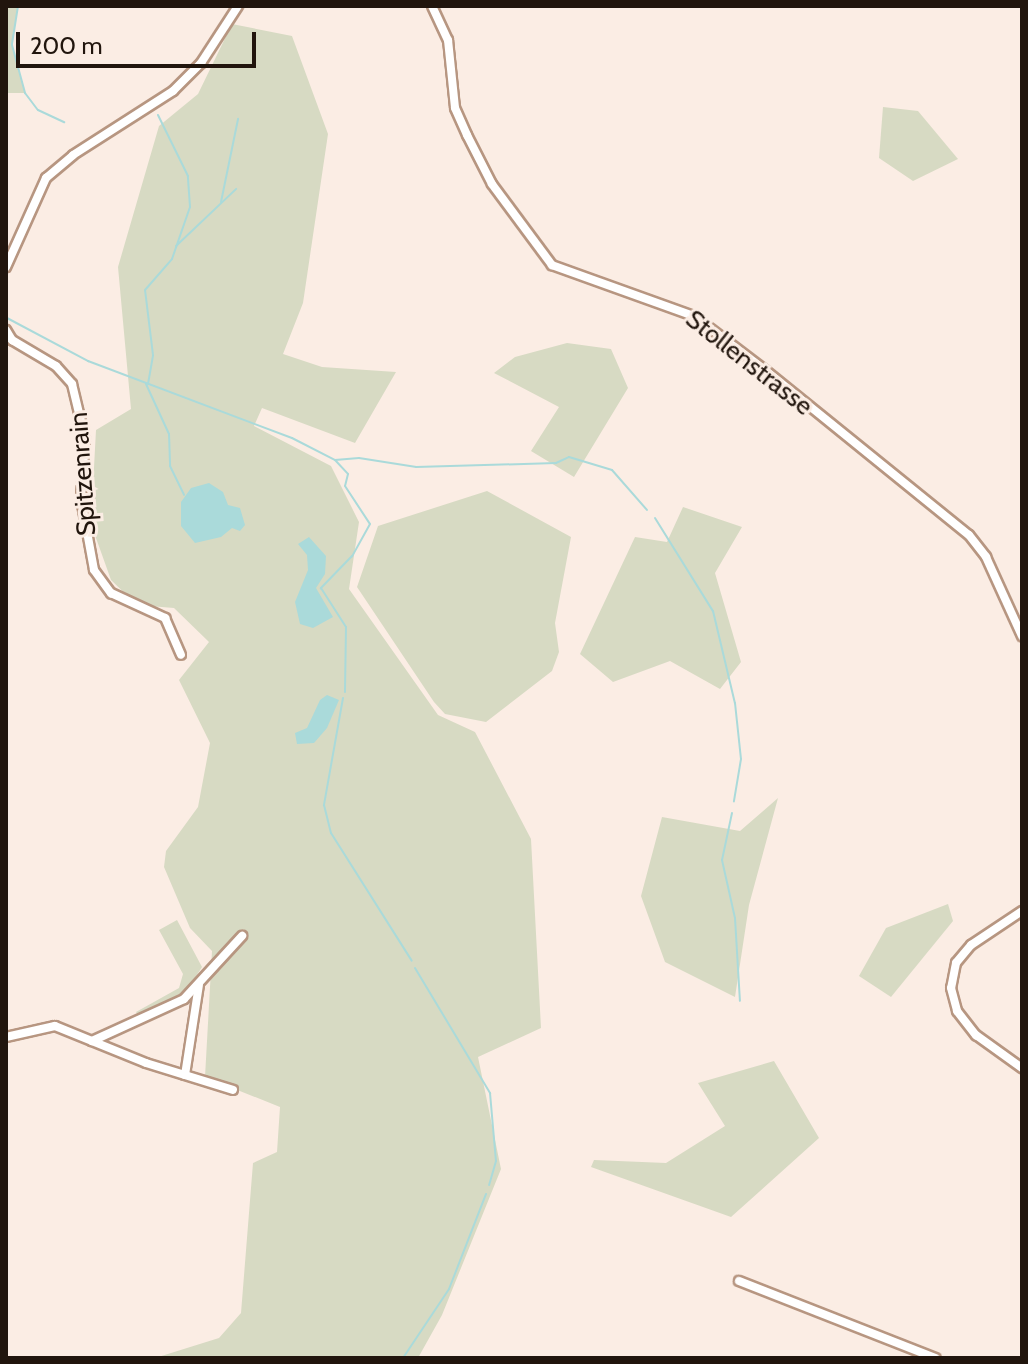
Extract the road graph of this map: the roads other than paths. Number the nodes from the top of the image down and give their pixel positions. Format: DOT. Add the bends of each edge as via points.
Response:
graph roads {
  1 [pos="238,6"];
  2 [pos="432,6"];
  3 [pos="6,267"];
  4 [pos="6,330"];
  5 [pos="1022,636"];
  6 [pos="181,655"];
  7 [pos="1022,911"];
  8 [pos="242,936"];
  9 [pos="199,984"];
  10 [pos="6,1037"];
  11 [pos="92,1041"];
  12 [pos="1022,1068"];
  13 [pos="185,1075"];
  14 [pos="233,1090"];
  15 [pos="739,1281"];
  16 [pos="935,1358"];
  1 -- 3 [label="street" via="201,63 173,91 46,178"];
  2 -- 5 [label="street, Stollenstrasse" via="444,27 455,108 467,135 492,184 552,265 694,316 765,370 969,535 986,557"];
  4 -- 6 [label="street, Spitzenrain" via="72,384 85,438 81,499 94,570 111,593 165,618"];
  7 -- 12 [label="street" via="971,945 956,963 951,988 957,1011 976,1035"];
  8 -- 9 [label="street"];
  9 -- 11 [label="street" via="184,999"];
  9 -- 13 [label="street"];
  10 -- 11 [label="street" via="55,1026"];
  11 -- 13 [label="street"];
  13 -- 14 [label="street"];
  15 -- 16 [label="street"];
}
